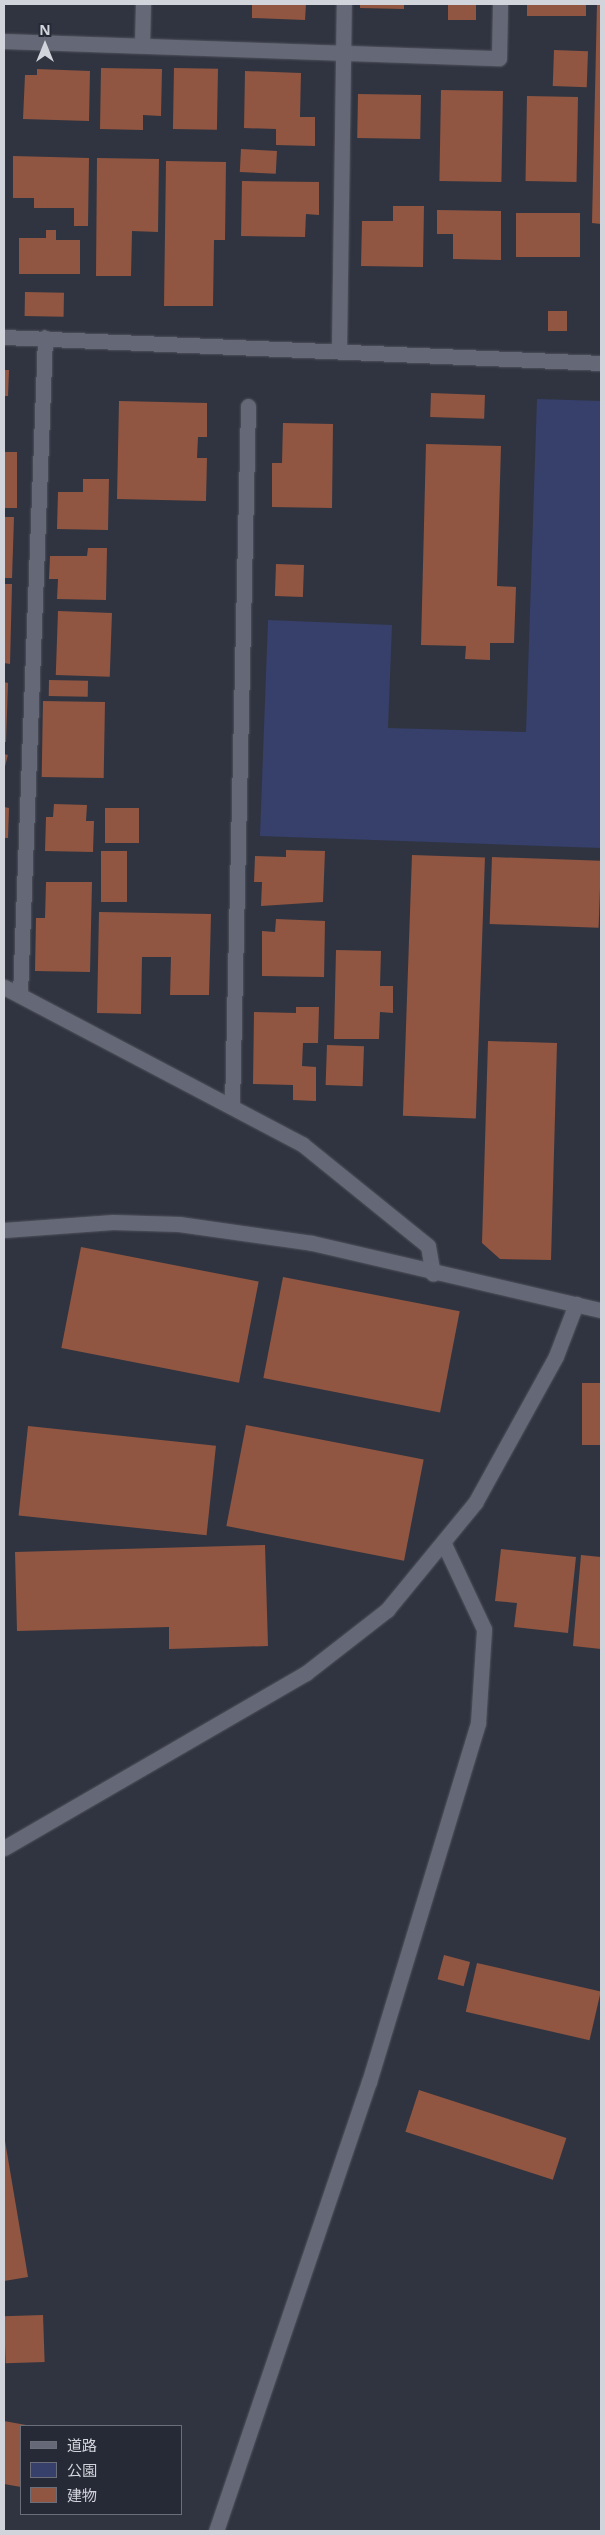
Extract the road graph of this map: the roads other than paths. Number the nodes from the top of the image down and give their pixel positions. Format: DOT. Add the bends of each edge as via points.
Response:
graph roads {
  1 [pos="143,4"];
  2 [pos="344,4"];
  3 [pos="500,4"];
  4 [pos="4,41"];
  5 [pos="142,45"];
  6 [pos="342,54"];
  7 [pos="4,337"];
  8 [pos="45,337"];
  9 [pos="339,349"];
  10 [pos="601,363"];
  11 [pos="248,406"];
  12 [pos="4,987"];
  13 [pos="20,994"];
  14 [pos="232,1106"];
  15 [pos="4,1230"];
  16 [pos="433,1274"];
  17 [pos="576,1304"];
  18 [pos="601,1310"];
  19 [pos="443,1542"];
  20 [pos="4,1848"];
  21 [pos="216,2531"];
  1 -- 5 [label="street"];
  2 -- 6 [label="street"];
  3 -- 6 [label="street" via="498,58"];
  4 -- 5 [label="street"];
  5 -- 6 [label="street"];
  6 -- 9 [label="street"];
  7 -- 8 [label="street"];
  8 -- 9 [label="street"];
  8 -- 13 [label="street"];
  9 -- 10 [label="street"];
  11 -- 14 [label="street"];
  12 -- 13 [label="street"];
  13 -- 14 [label="street"];
  14 -- 16 [label="street" via="302,1144 428,1246"];
  15 -- 16 [label="street" via="113,1222 179,1224 312,1243"];
  16 -- 17 [label="street"];
  17 -- 18 [label="street"];
  17 -- 19 [label="street" via="556,1356 475,1503"];
  19 -- 20 [label="street" via="387,1610 306,1673"];
  19 -- 21 [label="street" via="484,1630 478,1723 368,2082"];
}
